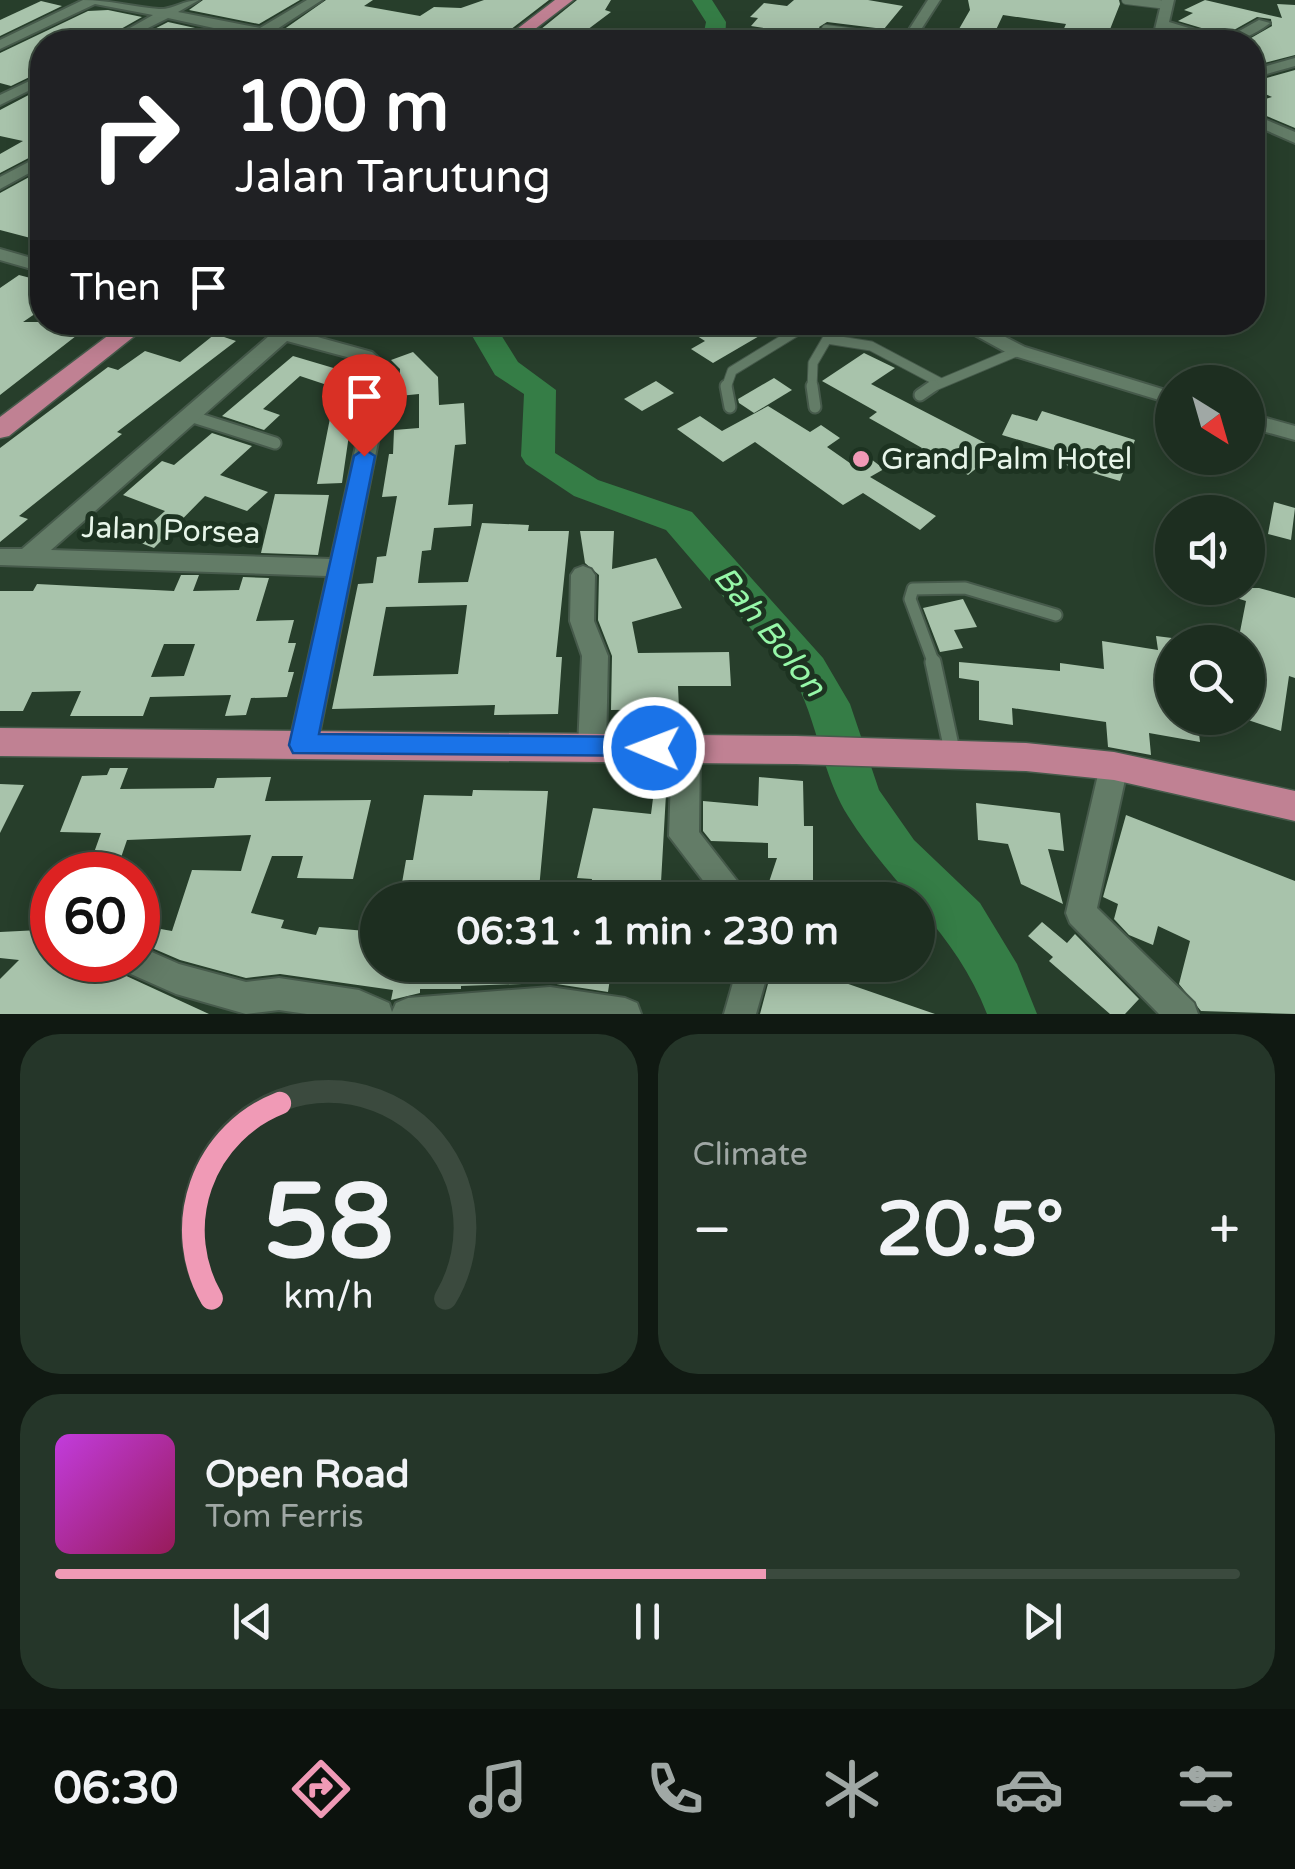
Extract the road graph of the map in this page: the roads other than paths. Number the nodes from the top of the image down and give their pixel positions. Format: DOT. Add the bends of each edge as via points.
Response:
graph roads {
  1 [pos="93,0"];
  2 [pos="192,0"];
  3 [pos="316,0"];
  4 [pos="564,0"];
  5 [pos="1126,0"];
  6 [pos="928,1"];
  7 [pos="1167,3"];
  8 [pos="166,14"];
  9 [pos="1163,24"];
  10 [pos="1264,24"];
  11 [pos="826,28"];
  12 [pos="30,30"];
  13 [pos="31,30"];
  14 [pos="135,30"];
  15 [pos="251,30"];
  16 [pos="265,30"];
  17 [pos="524,30"];
  18 [pos="839,30"];
  19 [pos="914,30"];
  20 [pos="1161,30"];
  21 [pos="1184,30"];
  22 [pos="1251,30"];
  23 [pos="0,45"];
  24 [pos="1295,62"];
  25 [pos="1265,70"];
  26 [pos="30,85"];
  27 [pos="0,101"];
  28 [pos="1265,124"];
  29 [pos="1292,135"];
  30 [pos="30,167"];
  31 [pos="0,184"];
  32 [pos="0,254"];
  33 [pos="30,263"];
  34 [pos="30,266"];
  35 [pos="0,278"];
  36 [pos="124,335"];
  37 [pos="282,335"];
  38 [pos="287,335"];
  39 [pos="791,335"];
  40 [pos="990,335"];
  41 [pos="1018,351"];
  42 [pos="939,382"];
  43 [pos="1155,393"];
  44 [pos="920,395"];
  45 [pos="815,406"];
  46 [pos="730,407"];
  47 [pos="190,416"];
  48 [pos="1265,425"];
  49 [pos="0,430"];
  50 [pos="1295,433"];
  51 [pos="275,443"];
  52 [pos="0,558"];
  53 [pos="27,558"];
  54 [pos="341,568"];
  55 [pos="583,576"];
  56 [pos="1056,615"];
  57 [pos="0,742"];
  58 [pos="303,745"];
  59 [pos="592,748"];
  60 [pos="686,749"];
  61 [pos="936,754"];
  62 [pos="1114,766"];
  63 [pos="1248,796"];
  64 [pos="1295,806"];
  65 [pos="1295,822"];
  66 [pos="722,882"];
  67 [pos="160,972"];
  68 [pos="749,982"];
  69 [pos="377,1014"];
  70 [pos="408,1014"];
  71 [pos="625,1014"];
  72 [pos="740,1014"];
  73 [pos="1182,1014"];
  1 -- 8 [label="street"];
  1 -- 13 [label="street"];
  2 -- 8 [label="street"];
  3 -- 16 [label="street"];
  4 -- 17 [label="main road"];
  5 -- 7 [label="lane"];
  6 -- 19 [label="street"];
  7 -- 9 [label="street"];
  8 -- 14 [label="street"];
  8 -- 15 [label="street"];
  9 -- 20 [label="street"];
  9 -- 21 [label="street"];
  10 -- 22 [label="street"];
  11 -- 18 [label="lane"];
  12 -- 23 [label="street"];
  24 -- 25 [label="street"];
  26 -- 27 [label="street"];
  28 -- 29 [label="street"];
  30 -- 31 [label="street"];
  32 -- 33 [label="street"];
  34 -- 35 [label="street"];
  36 -- 49 [label="main road"];
  37 -- 47 [label="street"];
  38 -- 54 [label="street" via="365,356 378,372"];
  39 -- 46 [label="lane" via="732,371 726,382"];
  40 -- 41 [label="street"];
  41 -- 42 [label="lane"];
  41 -- 43 [label="street"];
  42 -- 44 [label="lane"];
  42 -- 45 [label="lane" via="872,345 850,337 827,340 812,354"];
  47 -- 51 [label="lane"];
  47 -- 53 [label="street"];
  48 -- 50 [label="street"];
  52 -- 53 [label="street, Jalan Porsea"];
  53 -- 54 [label="street, Jalan Porsea"];
  54 -- 58 [label="street"];
  55 -- 59 [label="street" via="582,621 595,656"];
  56 -- 61 [label="lane" via="998,594 913,588 910,599 939,678"];
  57 -- 58 [label="main road"];
  58 -- 59 [label="main road"];
  59 -- 60 [label="main road"];
  60 -- 61 [label="main road"];
  60 -- 66 [label="street" via="684,836"];
  61 -- 62 [label="main road"];
  62 -- 63 [label="main road"];
  62 -- 73 [label="street" via="1081,913"];
  63 -- 64 [label="main road"];
  63 -- 65 [label="main road"];
  67 -- 69 [label="street" via="246,998 279,994"];
  68 -- 72 [label="street"];
  70 -- 71 [label="street" via="550,1002"];
}
